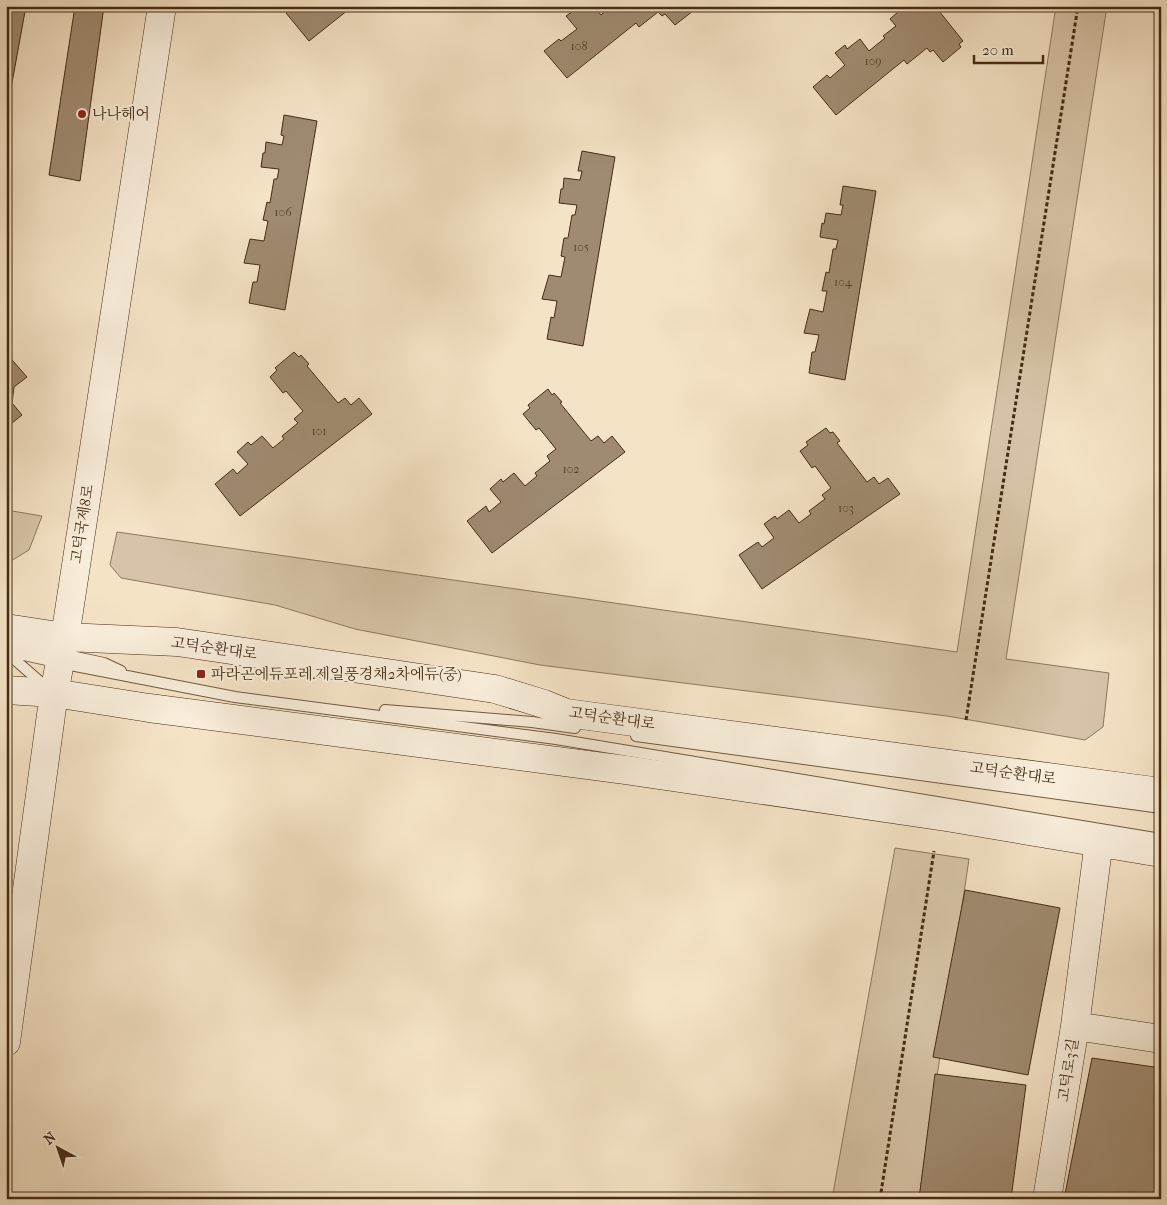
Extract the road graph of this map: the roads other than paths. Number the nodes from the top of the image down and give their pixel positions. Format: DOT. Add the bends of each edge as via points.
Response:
graph roads {
  1 [pos="162,6"];
  2 [pos="6,628"];
  3 [pos="6,642"];
  4 [pos="62,651"];
  5 [pos="6,652"];
  6 [pos="104,663"];
  7 [pos="6,690"];
  8 [pos="54,694"];
  9 [pos="574,721"];
  10 [pos="532,722"];
  11 [pos="630,735"];
  12 [pos="1161,792"];
  13 [pos="1161,808"];
  14 [pos="1161,839"];
  15 [pos="1099,841"];
  16 [pos="1161,853"];
  17 [pos="1075,1026"];
  18 [pos="1161,1039"];
  19 [pos="6,1042"];
  20 [pos="1047,1199"];
  1 -- 4 [label="street, 고덕국제8로"];
  2 -- 4 [label="street, 고덕순환대로"];
  3 -- 4 [label="lane"];
  4 -- 5 [label="lane"];
  4 -- 6 [label="lane"];
  4 -- 6 [label="lane" via="95,655"];
  4 -- 8 [label="street, 고덕국제8로"];
  4 -- 9 [label="street, 고덕순환대로" via="177,642 495,689 544,704"];
  4 -- 14 [label="lane" via="235,697 556,739"];
  5 -- 8 [label="lane"];
  6 -- 10 [label="lane" via="123,672 256,694 373,709"];
  7 -- 8 [label="street"];
  8 -- 15 [label="street" via="626,770"];
  8 -- 19 [label="street, 고덕국제8로"];
  9 -- 10 [label="lane"];
  9 -- 10 [label="lane"];
  9 -- 12 [label="street, 고덕순환대로"];
  11 -- 13 [label="lane"];
  15 -- 16 [label="street"];
  15 -- 17 [label="street"];
  17 -- 18 [label="street, 고덕로3길"];
  17 -- 20 [label="street, 고덕로3길"];
}
